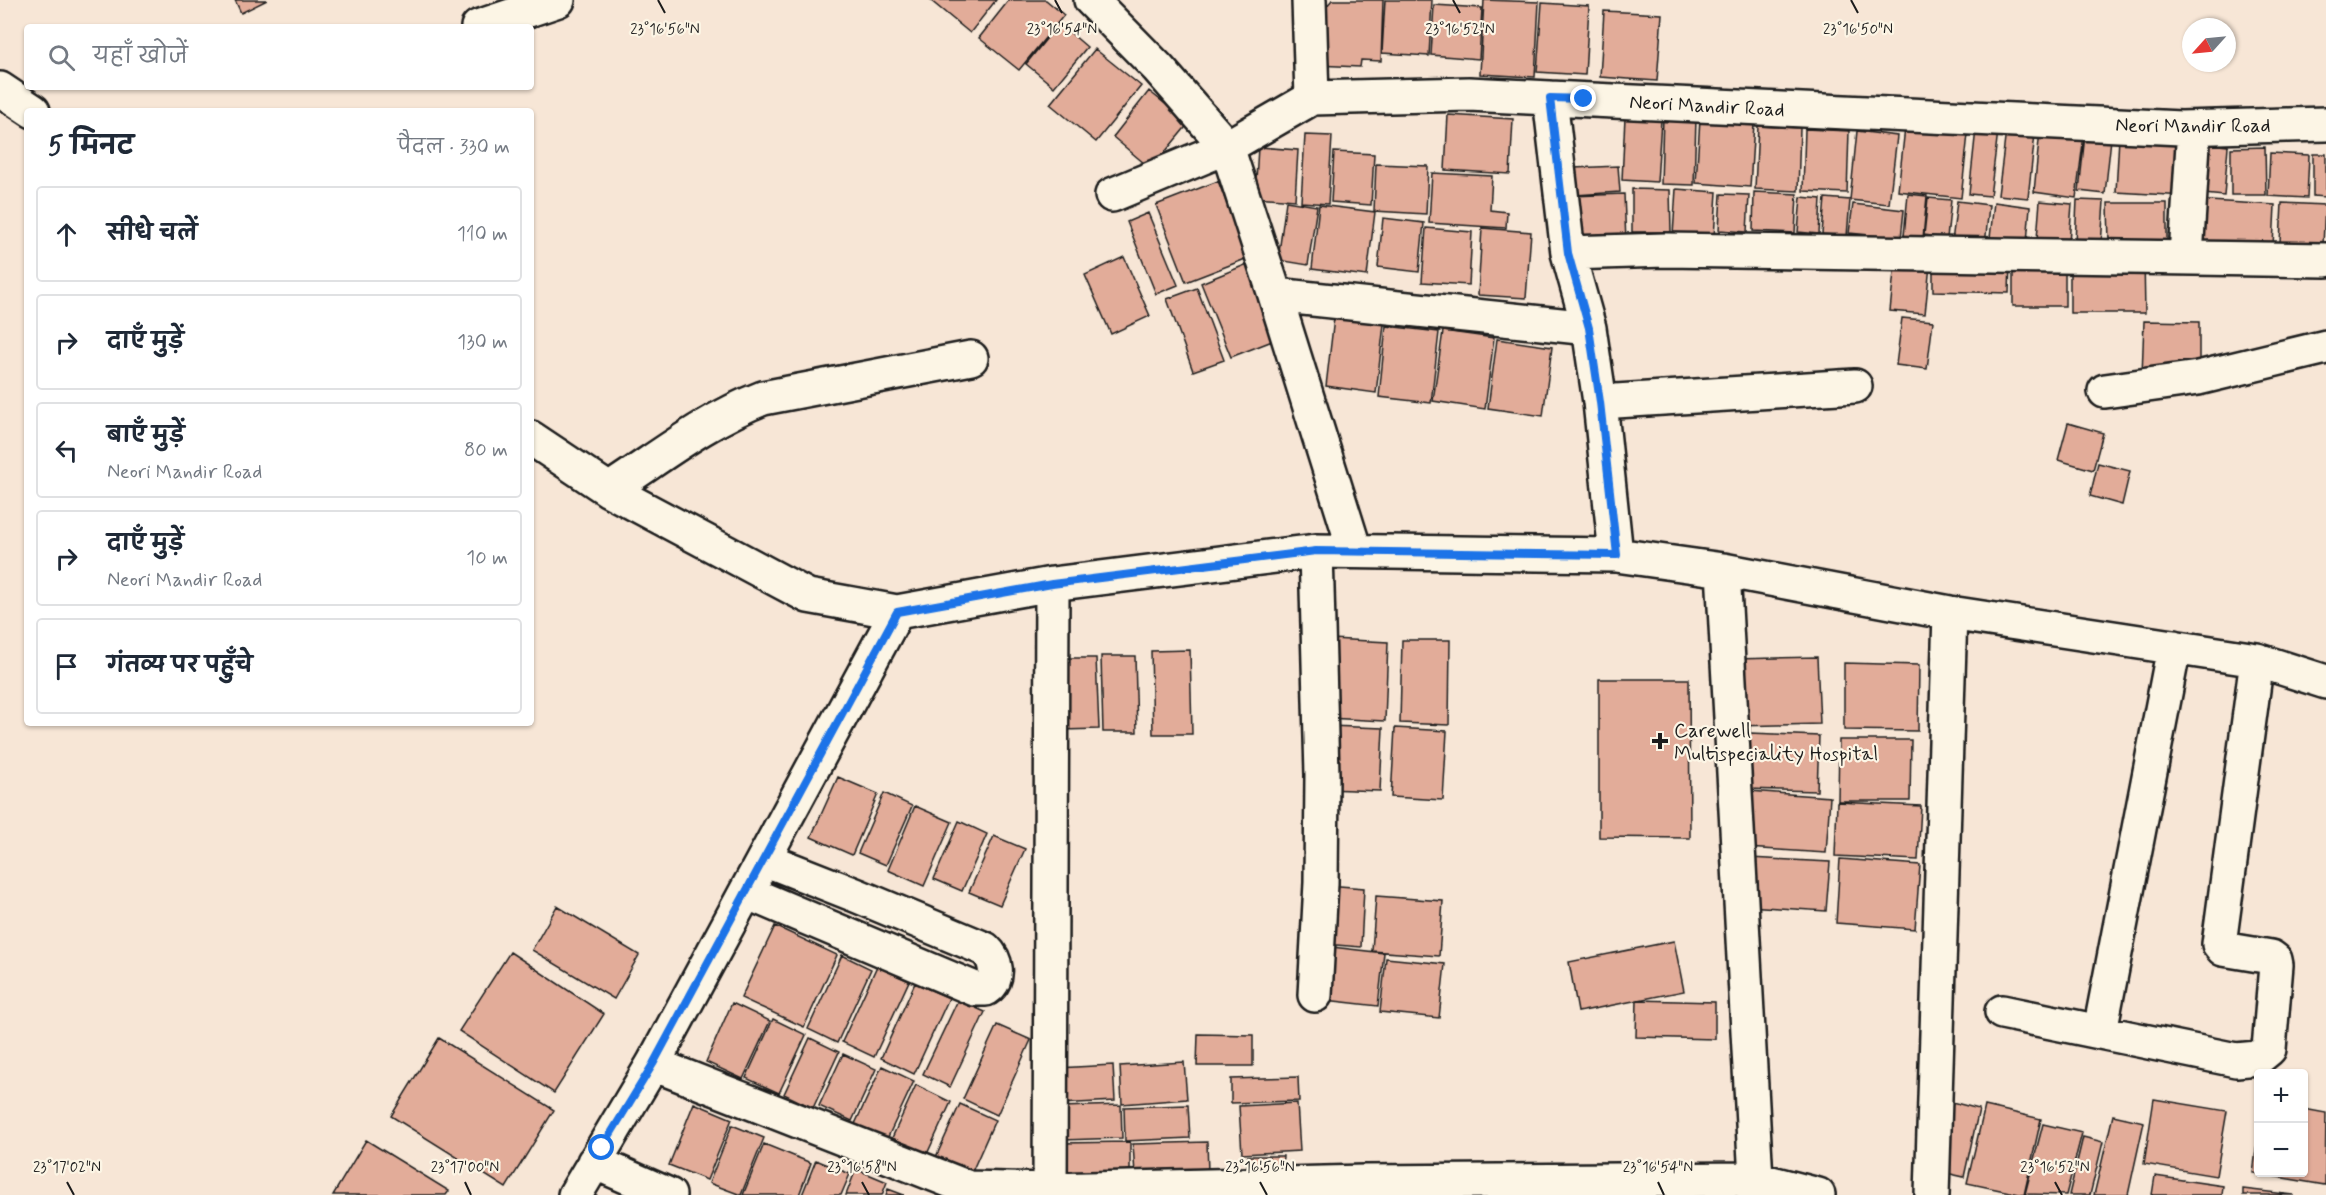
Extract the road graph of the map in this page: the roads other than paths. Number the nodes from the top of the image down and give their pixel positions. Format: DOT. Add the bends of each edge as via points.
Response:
graph roads {
  1 [pos="558,0"];
  2 [pos="1091,0"];
  3 [pos="1309,0"];
  4 [pos="487,24"];
  5 [pos="0,89"];
  6 [pos="1312,98"];
  7 [pos="1550,98"];
  8 [pos="28,108"];
  9 [pos="2326,124"];
  10 [pos="2194,128"];
  11 [pos="1227,147"];
  12 [pos="1112,195"];
  13 [pos="1568,253"];
  14 [pos="2186,256"];
  15 [pos="2326,260"];
  16 [pos="1275,295"];
  17 [pos="1589,328"];
  18 [pos="2326,347"];
  19 [pos="971,358"];
  20 [pos="1855,386"];
  21 [pos="2105,391"];
  22 [pos="1600,402"];
  23 [pos="534,440"];
  24 [pos="609,490"];
  25 [pos="1316,551"];
  26 [pos="1355,551"];
  27 [pos="1617,555"];
  28 [pos="1723,570"];
  29 [pos="1052,584"];
  30 [pos="897,612"];
  31 [pos="1950,613"];
  32 [pos="2174,647"];
  33 [pos="2257,660"];
  34 [pos="2326,682"];
  35 [pos="764,859"];
  36 [pos="814,879"];
  37 [pos="746,892"];
  38 [pos="799,914"];
  39 [pos="1315,995"];
  40 [pos="2002,1012"];
  41 [pos="2100,1031"];
  42 [pos="653,1064"];
  43 [pos="594,1162"];
  44 [pos="1755,1187"];
  45 [pos="1365,1188"];
  46 [pos="1050,1192"];
  47 [pos="659,1193"];
  48 [pos="575,1195"];
  49 [pos="1818,1195"];
  50 [pos="1932,1195"];
  1 -- 4 [label="street"];
  2 -- 11 [label="street" via="1158,68"];
  3 -- 6 [label="street"];
  5 -- 8 [label="street"];
  6 -- 7 [label="street, Neori Mandir Road" via="1469,93"];
  6 -- 11 [label="street"];
  7 -- 10 [label="street, Neori Mandir Road"];
  7 -- 13 [label="street"];
  9 -- 10 [label="street, Neori Mandir Road"];
  10 -- 14 [label="street"];
  11 -- 12 [label="street"];
  11 -- 16 [label="street"];
  13 -- 14 [label="street" via="1665,250"];
  13 -- 17 [label="street"];
  14 -- 15 [label="street"];
  16 -- 17 [label="street"];
  16 -- 26 [label="street"];
  17 -- 22 [label="street"];
  18 -- 21 [label="street" via="2198,378"];
  19 -- 24 [label="street" via="763,398 707,424"];
  20 -- 22 [label="street"];
  22 -- 27 [label="street"];
  23 -- 24 [label="street"];
  24 -- 30 [label="street" via="808,596"];
  25 -- 26 [label="street"];
  25 -- 29 [label="street"];
  25 -- 39 [label="street" via="1322,786"];
  26 -- 27 [label="street"];
  27 -- 28 [label="street"];
  28 -- 31 [label="street"];
  28 -- 44 [label="street"];
  29 -- 30 [label="street"];
  29 -- 46 [label="street"];
  30 -- 35 [label="street"];
  31 -- 32 [label="street"];
  31 -- 50 [label="street"];
  32 -- 33 [label="street"];
  32 -- 41 [label="street"];
  33 -- 34 [label="street"];
  33 -- 41 [label="street" via="2219,944 2223,950 2275,960 2269,1049 2258,1058 2236,1060"];
  35 -- 36 [label="street"];
  35 -- 37 [label="street"];
  36 -- 38 [label="street"];
  36 -- 38 [label="street" via="985,949 996,964 993,982 986,989 975,989"];
  37 -- 38 [label="street"];
  37 -- 42 [label="street"];
  40 -- 41 [label="street"];
  42 -- 43 [label="street"];
  42 -- 46 [label="street" via="969,1188"];
  43 -- 47 [label="street"];
  43 -- 48 [label="street"];
  44 -- 45 [label="street"];
  44 -- 49 [label="street"];
  45 -- 46 [label="street"];
}
